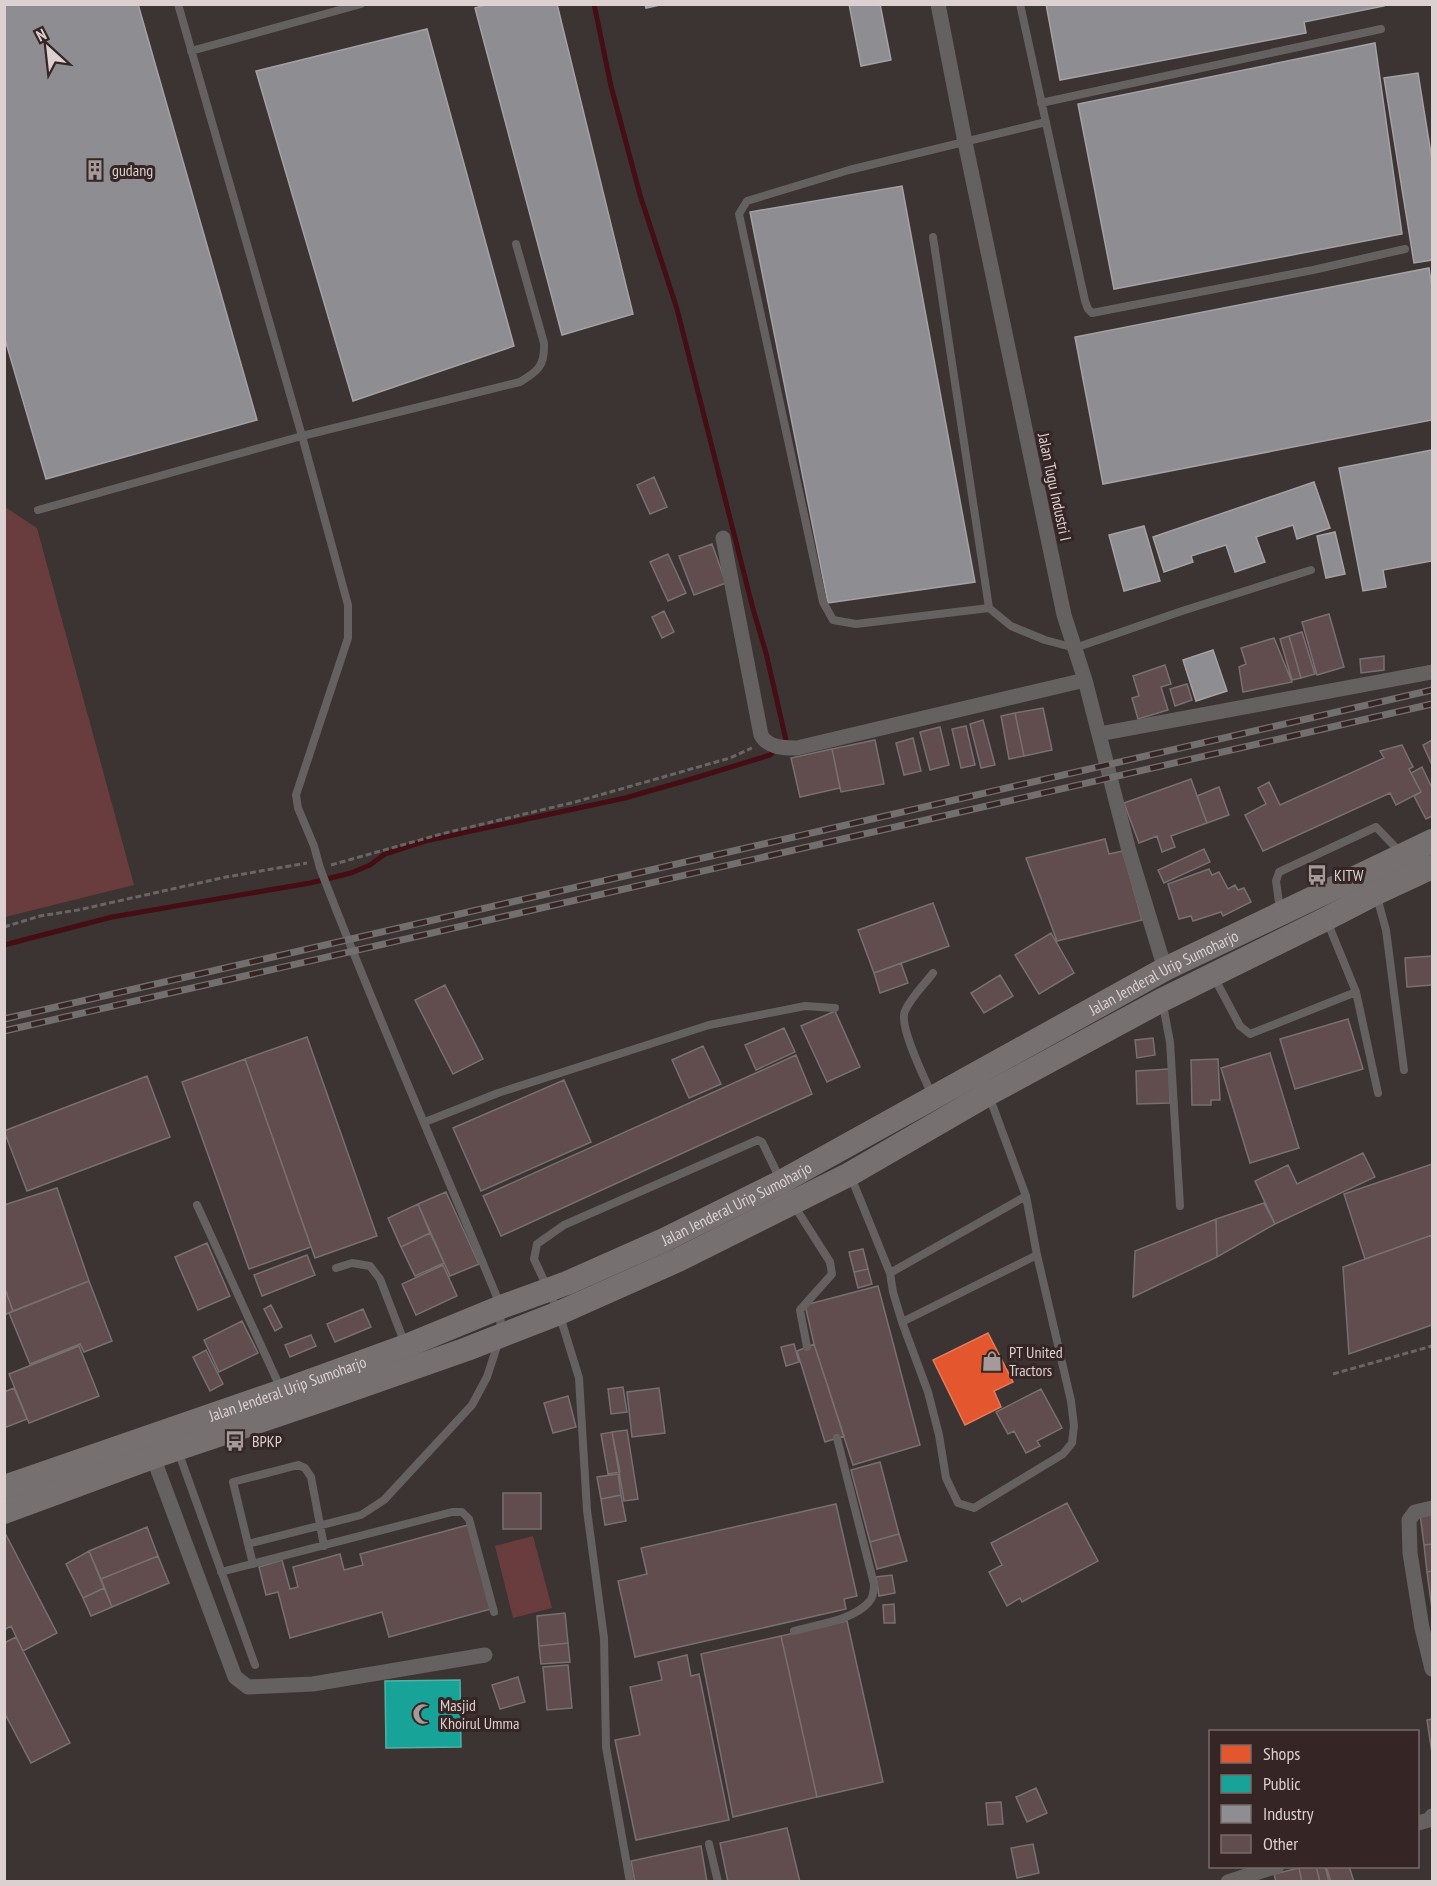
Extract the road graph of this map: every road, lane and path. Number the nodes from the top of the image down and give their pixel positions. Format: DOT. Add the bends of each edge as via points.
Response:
graph roads {
  1 [pos="178,4"];
  2 [pos="361,4"];
  3 [pos="938,4"];
  4 [pos="1020,4"];
  5 [pos="1381,29"];
  6 [pos="191,51"];
  7 [pos="1041,103"];
  8 [pos="1046,122"];
  9 [pos="964,142"];
  10 [pos="933,237"];
  11 [pos="516,244"];
  12 [pos="1405,249"];
  13 [pos="302,436"];
  14 [pos="38,510"];
  15 [pos="723,538"];
  16 [pos="1311,570"];
  17 [pos="989,608"];
  18 [pos="1076,648"];
  19 [pos="1432,672"];
  20 [pos="1085,680"];
  21 [pos="1099,734"];
  22 [pos="766,743"];
  23 [pos="1432,841"];
  24 [pos="1403,855"];
  25 [pos="1432,867"];
  26 [pos="320,868"];
  27 [pos="1376,892"];
  28 [pos="1280,914"];
  29 [pos="1326,919"];
  30 [pos="4,927"];
  31 [pos="1165,969"];
  32 [pos="933,973"];
  33 [pos="1213,975"];
  34 [pos="1356,992"];
  35 [pos="1162,1000"];
  36 [pos="835,1008"];
  37 [pos="1404,1070"];
  38 [pos="1378,1093"];
  39 [pos="988,1094"];
  40 [pos="933,1099"];
  41 [pos="425,1122"];
  42 [pos="850,1174"];
  43 [pos="781,1182"];
  44 [pos="1026,1196"];
  45 [pos="792,1203"];
  46 [pos="197,1205"];
  47 [pos="1180,1206"];
  48 [pos="1037,1255"];
  49 [pos="336,1268"];
  50 [pos="890,1273"];
  51 [pos="549,1290"];
  52 [pos="501,1306"];
  53 [pos="559,1313"];
  54 [pos="902,1322"];
  55 [pos="500,1336"];
  56 [pos="406,1346"];
  57 [pos="1432,1346"];
  58 [pos="807,1347"];
  59 [pos="1333,1374"];
  60 [pos="282,1391"];
  61 [pos="837,1438"];
  62 [pos="177,1450"];
  63 [pos="153,1457"];
  64 [pos="4,1487"];
  65 [pos="1432,1508"];
  66 [pos="4,1512"];
  67 [pos="320,1525"];
  68 [pos="248,1544"];
  69 [pos="324,1546"];
  70 [pos="253,1564"];
  71 [pos="221,1572"];
  72 [pos="494,1612"];
  73 [pos="1427,1627"];
  74 [pos="794,1631"];
  75 [pos="485,1655"];
  76 [pos="255,1665"];
  77 [pos="1432,1669"];
  78 [pos="1432,1816"];
  79 [pos="1419,1823"];
  80 [pos="709,1844"];
  81 [pos="1270,1868"];
  82 [pos="630,1881"];
  83 [pos="718,1881"];
  84 [pos="1228,1881"];
  1 -- 6 [label="lane"];
  2 -- 6 [label="lane"];
  3 -- 9 [label="street, Jalan Tugu Industri I"];
  4 -- 7 [label="lane"];
  5 -- 7 [label="lane"];
  6 -- 13 [label="lane"];
  7 -- 8 [label="lane"];
  8 -- 9 [label="lane"];
  8 -- 12 [label="lane" via="1085,301 1092,313"];
  9 -- 17 [label="lane" via="849,170 747,201 739,214 823,602 833,620 856,624"];
  9 -- 18 [label="street, Jalan Tugu Industri I" via="1064,615"];
  10 -- 17 [label="lane"];
  11 -- 13 [label="lane" via="544,344 545,356 533,374 520,382"];
  13 -- 14 [label="lane"];
  13 -- 26 [label="lane" via="348,605 348,638 296,795"];
  15 -- 22 [label="street" via="761,735"];
  16 -- 18 [label="lane"];
  17 -- 18 [label="lane" via="1011,626"];
  18 -- 20 [label="street, Jalan Tugu Industri I"];
  19 -- 21 [label="street"];
  20 -- 21 [label="street, Jalan Tugu Industri I"];
  20 -- 22 [label="street" via="797,748"];
  21 -- 31 [label="street, Jalan Tugu Industri I"];
  22 -- 26 [label="path" via="662,778"];
  23 -- 24 [label="highway, Jalan Jenderal Urip Sumoharjo"];
  24 -- 28 [label="highway, Jalan Jenderal Urip Sumoharjo"];
  24 -- 28 [label="lane" via="1376,827 1279,872 1276,881"];
  25 -- 27 [label="highway, Jalan Jenderal Urip Sumoharjo"];
  26 -- 30 [label="path" via="216,879"];
  26 -- 41 [label="lane" via="370,998"];
  27 -- 29 [label="highway, Jalan Jenderal Urip Sumoharjo"];
  27 -- 37 [label="lane" via="1386,930"];
  28 -- 31 [label="highway, Jalan Jenderal Urip Sumoharjo"];
  29 -- 33 [label="highway, Jalan Jenderal Urip Sumoharjo"];
  29 -- 34 [label="lane"];
  31 -- 40 [label="highway, Jalan Jenderal Urip Sumoharjo"];
  32 -- 40 [label="lane" via="903,1017"];
  33 -- 34 [label="lane" via="1240,1026 1250,1034"];
  33 -- 35 [label="highway, Jalan Jenderal Urip Sumoharjo"];
  34 -- 38 [label="lane"];
  35 -- 39 [label="highway, Jalan Jenderal Urip Sumoharjo"];
  35 -- 47 [label="lane" via="1170,1042"];
  36 -- 41 [label="lane" via="805,1006 709,1025 498,1093"];
  39 -- 42 [label="highway, Jalan Jenderal Urip Sumoharjo"];
  39 -- 44 [label="lane"];
  40 -- 43 [label="highway, Jalan Jenderal Urip Sumoharjo"];
  41 -- 52 [label="lane"];
  42 -- 45 [label="highway, Jalan Jenderal Urip Sumoharjo"];
  42 -- 50 [label="lane"];
  43 -- 51 [label="highway, Jalan Jenderal Urip Sumoharjo" via="664,1240"];
  43 -- 51 [label="lane" via="758,1140 564,1225 537,1244 534,1259"];
  44 -- 48 [label="lane"];
  44 -- 50 [label="lane"];
  45 -- 53 [label="highway, Jalan Jenderal Urip Sumoharjo"];
  45 -- 58 [label="lane" via="830,1262 832,1274 800,1310"];
  46 -- 60 [label="lane"];
  48 -- 54 [label="lane"];
  48 -- 54 [label="lane" via="1071,1401 1072,1443 1063,1454 974,1508 958,1503 946,1478 928,1392"];
  49 -- 56 [label="lane" via="352,1263 370,1266 380,1279"];
  50 -- 54 [label="lane"];
  51 -- 52 [label="highway, Jalan Jenderal Urip Sumoharjo"];
  51 -- 53 [label="lane"];
  52 -- 55 [label="lane"];
  52 -- 56 [label="highway, Jalan Jenderal Urip Sumoharjo"];
  53 -- 55 [label="highway, Jalan Jenderal Urip Sumoharjo"];
  53 -- 82 [label="lane" via="579,1378 586,1509 604,1638 606,1747"];
  55 -- 62 [label="highway, Jalan Jenderal Urip Sumoharjo"];
  55 -- 67 [label="lane" via="488,1377 472,1405 384,1500 361,1515"];
  56 -- 60 [label="highway, Jalan Jenderal Urip Sumoharjo"];
  57 -- 59 [label="path"];
  60 -- 64 [label="highway, Jalan Jenderal Urip Sumoharjo"];
  61 -- 74 [label="lane" via="874,1592 871,1601 851,1616"];
  62 -- 63 [label="highway, Jalan Jenderal Urip Sumoharjo"];
  62 -- 71 [label="lane"];
  63 -- 66 [label="highway, Jalan Jenderal Urip Sumoharjo"];
  63 -- 75 [label="street" via="235,1677 248,1687 313,1684"];
  65 -- 73 [label="street" via="1415,1512 1409,1520 1410,1553"];
  67 -- 68 [label="lane"];
  67 -- 68 [label="lane" via="311,1477 305,1468 291,1466 236,1480 233,1486"];
  67 -- 69 [label="lane"];
  68 -- 70 [label="lane"];
  69 -- 70 [label="lane"];
  69 -- 72 [label="lane" via="462,1512 469,1519"];
  70 -- 71 [label="lane"];
  71 -- 76 [label="lane"];
  73 -- 77 [label="street"];
  78 -- 79 [label="street"];
  80 -- 83 [label="lane"];
  81 -- 84 [label="street"];
}
